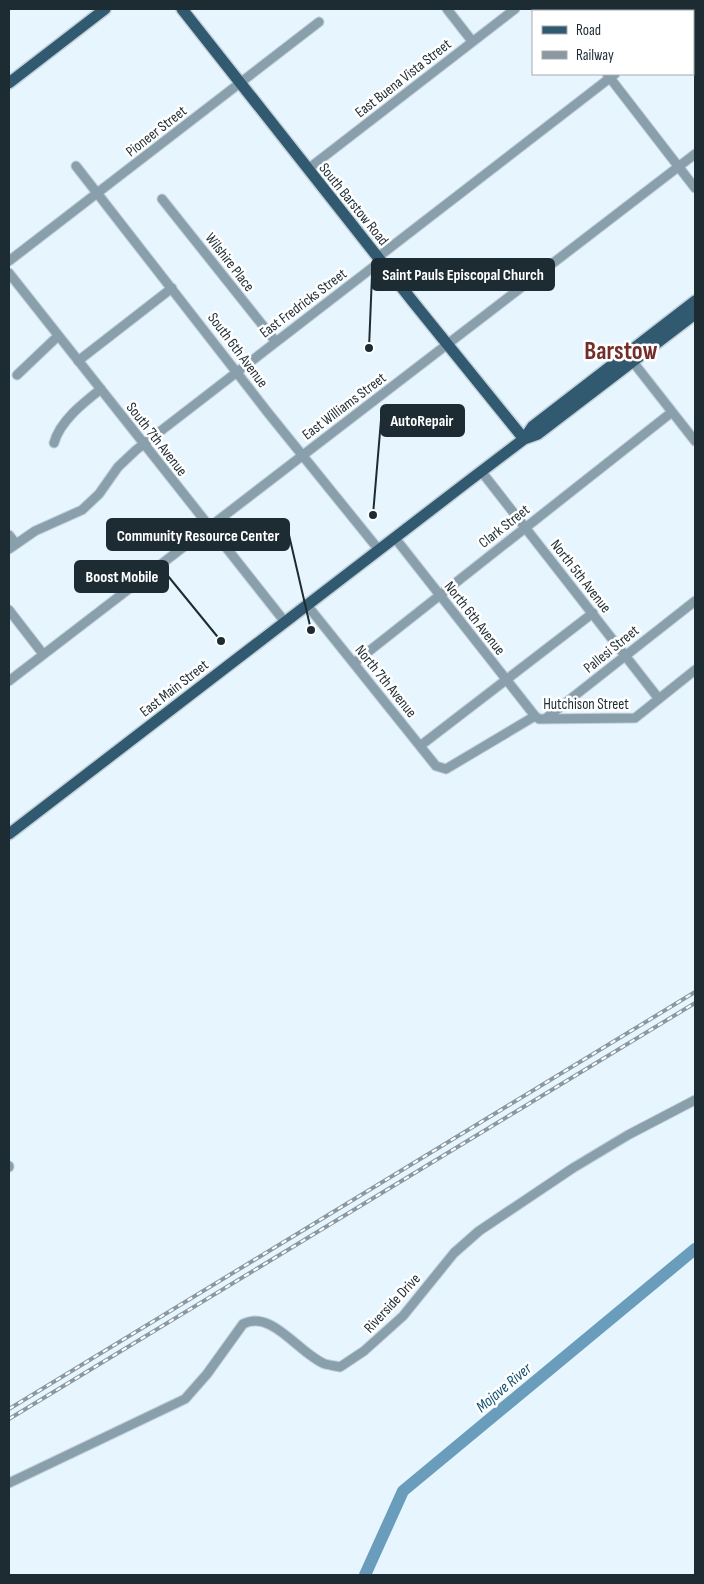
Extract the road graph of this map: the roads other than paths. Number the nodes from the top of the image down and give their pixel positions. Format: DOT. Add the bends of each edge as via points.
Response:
graph roads {
  1 [pos="105,9"];
  2 [pos="182,9"];
  3 [pos="447,9"];
  4 [pos="515,9"];
  5 [pos="319,22"];
  6 [pos="472,41"];
  7 [pos="611,75"];
  8 [pos="9,83"];
  9 [pos="240,83"];
  10 [pos="695,154"];
  11 [pos="76,166"];
  12 [pos="679,166"];
  13 [pos="308,169"];
  14 [pos="695,188"];
  15 [pos="98,194"];
  16 [pos="162,199"];
  17 [pos="379,259"];
  18 [pos="9,261"];
  19 [pos="9,273"];
  20 [pos="172,288"];
  21 [pos="695,301"];
  22 [pos="695,314"];
  23 [pos="58,336"];
  24 [pos="276,342"];
  25 [pos="447,344"];
  26 [pos="78,361"];
  27 [pos="633,362"];
  28 [pos="236,372"];
  29 [pos="17,375"];
  30 [pos="100,389"];
  31 [pos="672,412"];
  32 [pos="524,439"];
  33 [pos="695,441"];
  34 [pos="54,443"];
  35 [pos="144,444"];
  36 [pos="302,455"];
  37 [pos="482,471"];
  38 [pos="209,527"];
  39 [pos="525,527"];
  40 [pos="9,535"];
  41 [pos="394,538"];
  42 [pos="12,547"];
  43 [pos="379,550"];
  44 [pos="439,594"];
  45 [pos="695,601"];
  46 [pos="307,605"];
  47 [pos="9,610"];
  48 [pos="592,613"];
  49 [pos="285,622"];
  50 [pos="43,654"];
  51 [pos="626,656"];
  52 [pos="354,663"];
  53 [pos="695,670"];
  54 [pos="506,680"];
  55 [pos="9,681"];
  56 [pos="659,699"];
  57 [pos="534,716"];
  58 [pos="545,719"];
  59 [pos="420,746"];
  60 [pos="446,769"];
  61 [pos="9,834"];
  62 [pos="695,1100"];
  63 [pos="9,1483"];
  1 -- 8 [label="main road"];
  2 -- 9 [label="main road, South Barstow Road"];
  3 -- 6 [label="street"];
  4 -- 6 [label="street, East Buena Vista Street"];
  5 -- 9 [label="street, Pioneer Street"];
  6 -- 13 [label="street, East Buena Vista Street"];
  7 -- 12 [label="street"];
  7 -- 17 [label="street, East Fredricks Street"];
  9 -- 13 [label="main road, South Barstow Road"];
  9 -- 15 [label="street, Pioneer Street"];
  10 -- 12 [label="street, East Williams Street"];
  11 -- 15 [label="street, South 6th Avenue"];
  12 -- 14 [label="street"];
  12 -- 25 [label="street, East Williams Street"];
  13 -- 17 [label="main road, South Barstow Road"];
  15 -- 18 [label="street, Pioneer Street"];
  15 -- 20 [label="street, South 6th Avenue"];
  16 -- 24 [label="street, Wilshire Place"];
  17 -- 24 [label="street, East Fredricks Street"];
  17 -- 25 [label="main road, South Barstow Road"];
  19 -- 23 [label="street, South 7th Avenue"];
  20 -- 26 [label="street"];
  20 -- 28 [label="street, South 6th Avenue"];
  21 -- 32 [label="main road, East Main Street" via="533,426"];
  22 -- 27 [label="main road, East Main Street"];
  23 -- 26 [label="street, South 7th Avenue"];
  23 -- 29 [label="street"];
  24 -- 28 [label="street, East Fredricks Street"];
  25 -- 32 [label="main road, South Barstow Road"];
  25 -- 36 [label="street, East Williams Street"];
  26 -- 30 [label="street, South 7th Avenue"];
  27 -- 31 [label="street"];
  27 -- 32 [label="main road, East Main Street" via="538,434"];
  28 -- 35 [label="street, East Fredricks Street"];
  28 -- 36 [label="street, South 6th Avenue"];
  30 -- 34 [label="street" via="73,413"];
  30 -- 35 [label="street, South 7th Avenue"];
  31 -- 33 [label="street"];
  31 -- 39 [label="street, Clark Street"];
  32 -- 37 [label="main road, East Main Street"];
  35 -- 38 [label="street, South 7th Avenue"];
  35 -- 42 [label="street, East Fredricks Street" via="127,457 99,494 82,510 35,531"];
  36 -- 38 [label="street, East Williams Street"];
  36 -- 43 [label="street, South 6th Avenue"];
  37 -- 39 [label="street, North 5th Avenue"];
  37 -- 41 [label="main road, East Main Street"];
  38 -- 49 [label="street, South 7th Avenue"];
  38 -- 50 [label="street, East Williams Street"];
  39 -- 44 [label="street, Clark Street"];
  39 -- 48 [label="street, North 5th Avenue"];
  40 -- 42 [label="street"];
  41 -- 43 [label="main road, East Main Street"];
  41 -- 44 [label="street, North 6th Avenue"];
  43 -- 46 [label="main road, East Main Street"];
  44 -- 52 [label="street, Clark Street"];
  44 -- 54 [label="street, North 6th Avenue"];
  45 -- 51 [label="street, Pallesi Street"];
  46 -- 49 [label="main road, East Main Street"];
  46 -- 52 [label="street, North 7th Avenue"];
  47 -- 50 [label="street"];
  48 -- 51 [label="street, North 5th Avenue"];
  48 -- 54 [label="street"];
  49 -- 61 [label="main road, East Main Street"];
  50 -- 55 [label="street, East Williams Street"];
  51 -- 56 [label="street, North 5th Avenue"];
  51 -- 58 [label="street, Pallesi Street"];
  52 -- 59 [label="street, North 7th Avenue"];
  53 -- 56 [label="street, Hutchison Street"];
  54 -- 57 [label="street, North 6th Avenue"];
  54 -- 59 [label="street"];
  56 -- 58 [label="street, Hutchison Street" via="635,718"];
  57 -- 58 [label="street, Hutchison Street"];
  57 -- 60 [label="street, Hutchison Street"];
  59 -- 60 [label="street, North 7th Avenue" via="436,766"];
  62 -- 63 [label="street, Riverside Drive" via="573,1168 479,1231 454,1254 403,1316 364,1352 340,1367 324,1364 266,1322 251,1320 243,1324 185,1399"];
}
